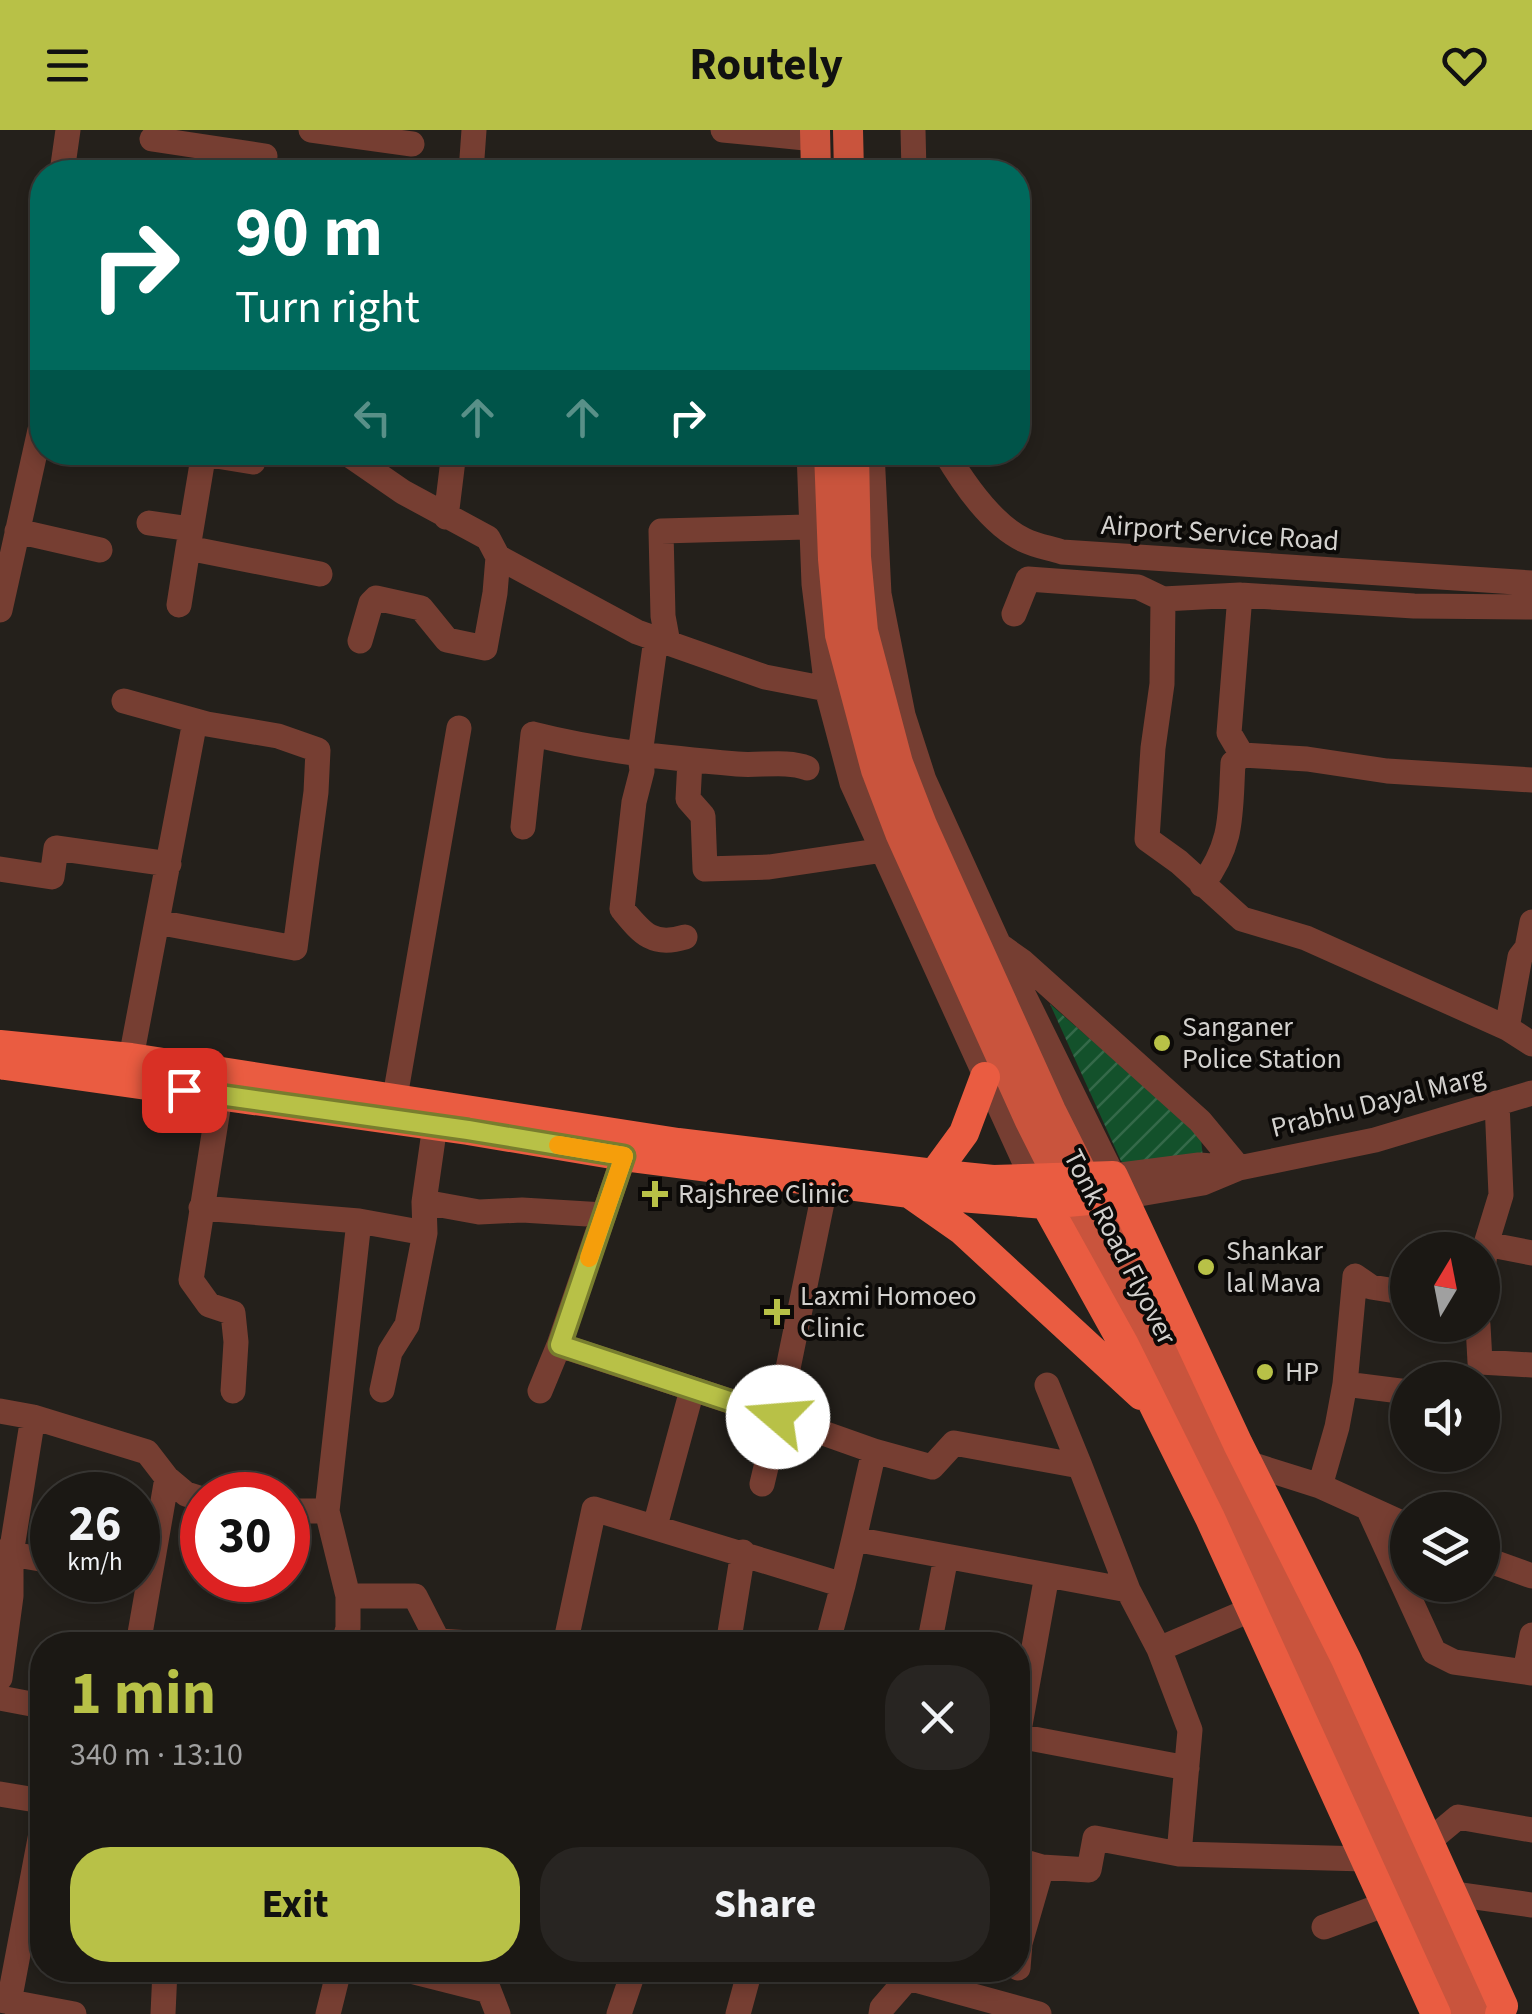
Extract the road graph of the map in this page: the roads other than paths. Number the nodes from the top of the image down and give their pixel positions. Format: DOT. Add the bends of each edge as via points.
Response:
graph roads {
  1 [pos="68,130"];
  2 [pos="311,130"];
  3 [pos="474,130"];
  4 [pos="724,130"];
  5 [pos="848,130"];
  6 [pos="914,130"];
  7 [pos="815,135"];
  8 [pos="152,139"];
  9 [pos="412,144"];
  10 [pos="265,153"];
  11 [pos="64,160"];
  12 [pos="472,160"];
  13 [pos="816,160"];
  14 [pos="849,160"];
  15 [pos="914,160"];
  16 [pos="32,465"];
  17 [pos="202,465"];
  18 [pos="365,465"];
  19 [pos="452,465"];
  20 [pos="809,465"];
  21 [pos="830,465"];
  22 [pos="854,465"];
  23 [pos="873,465"];
  24 [pos="953,465"];
  25 [pos="446,516"];
  26 [pos="149,523"];
  27 [pos="806,527"];
  28 [pos="17,531"];
  29 [pos="190,539"];
  30 [pos="100,550"];
  31 [pos="498,557"];
  32 [pos="320,574"];
  33 [pos="1532,583"];
  34 [pos="1240,595"];
  35 [pos="1163,600"];
  36 [pos="179,605"];
  37 [pos="1532,608"];
  38 [pos="0,610"];
  39 [pos="1014,614"];
  40 [pos="360,641"];
  41 [pos="662,641"];
  42 [pos="827,688"];
  43 [pos="124,701"];
  44 [pos="195,721"];
  45 [pos="459,728"];
  46 [pos="640,754"];
  47 [pos="1242,755"];
  48 [pos="690,760"];
  49 [pos="807,768"];
  50 [pos="1532,780"];
  51 [pos="523,827"];
  52 [pos="884,850"];
  53 [pos="169,864"];
  54 [pos="0,869"];
  55 [pos="1202,884"];
  56 [pos="157,922"];
  57 [pos="1532,922"];
  58 [pos="686,937"];
  59 [pos="999,946"];
  60 [pos="1506,1028"];
  61 [pos="1532,1044"];
  62 [pos="0,1045"];
  63 [pos="130,1058"];
  64 [pos="0,1065"];
  65 [pos="985,1077"];
  66 [pos="1532,1093"];
  67 [pos="220,1096"];
  68 [pos="396,1098"];
  69 [pos="1498,1103"];
  70 [pos="435,1125"];
  71 [pos="624,1156"];
  72 [pos="1239,1168"];
  73 [pos="826,1184"];
  74 [pos="922,1184"];
  75 [pos="1117,1186"];
  76 [pos="1038,1191"];
  77 [pos="424,1202"];
  78 [pos="200,1208"];
  79 [pos="604,1216"];
  80 [pos="359,1221"];
  81 [pos="1490,1232"];
  82 [pos="425,1233"];
  83 [pos="1500,1247"];
  84 [pos="1532,1253"];
  85 [pos="1390,1290"];
  86 [pos="560,1345"];
  87 [pos="1532,1365"];
  88 [pos="1500,1368"];
  89 [pos="1345,1384"];
  90 [pos="1047,1385"];
  91 [pos="382,1390"];
  92 [pos="692,1390"];
  93 [pos="1390,1390"];
  94 [pos="232,1391"];
  95 [pos="540,1391"];
  96 [pos="1158,1410"];
  97 [pos="0,1411"];
  98 [pos="33,1417"];
  99 [pos="778,1417"];
  100 [pos="874,1451"];
  101 [pos="1247,1463"];
  102 [pos="1080,1466"];
  103 [pos="167,1478"];
  104 [pos="762,1484"];
  105 [pos="1320,1486"];
  106 [pos="180,1489"];
  107 [pos="1368,1508"];
  108 [pos="160,1510"];
  109 [pos="310,1510"];
  110 [pos="327,1510"];
  111 [pos="1210,1518"];
  112 [pos="1390,1518"];
  113 [pos="655,1526"];
  114 [pos="854,1539"];
  115 [pos="743,1552"];
  116 [pos="6,1553"];
  117 [pos="946,1556"];
  118 [pos="1500,1564"];
  119 [pos="1047,1575"];
  120 [pos="1532,1576"];
  121 [pos="844,1585"];
  122 [pos="1128,1590"];
  123 [pos="348,1596"];
  124 [pos="142,1602"];
  125 [pos="1256,1615"];
  126 [pos="139,1632"];
  127 [pos="347,1632"];
  128 [pos="433,1632"];
  129 [pos="568,1632"];
  130 [pos="730,1632"];
  131 [pos="831,1632"];
  132 [pos="931,1632"];
  133 [pos="1532,1635"];
  134 [pos="1158,1649"];
  135 [pos="1030,1669"];
  136 [pos="1529,1673"];
  137 [pos="0,1678"];
  138 [pos="0,1698"];
  139 [pos="30,1704"];
  140 [pos="1030,1738"];
  141 [pos="1186,1768"];
  142 [pos="0,1794"];
  143 [pos="30,1799"];
  144 [pos="1532,1830"];
  145 [pos="1428,1842"];
  146 [pos="1179,1854"];
  147 [pos="1366,1859"];
  148 [pos="1030,1864"];
  149 [pos="30,1884"];
  150 [pos="1454,1894"];
  151 [pos="1386,1904"];
  152 [pos="1532,1905"];
  153 [pos="1324,1927"];
  154 [pos="163,1982"];
  155 [pos="336,1982"];
  156 [pos="452,1982"];
  157 [pos="630,1982"];
  158 [pos="747,1982"];
  159 [pos="901,1982"];
  160 [pos="934,1982"];
  161 [pos="1016,1982"];
  162 [pos="490,1992"];
  163 [pos="5,2001"];
  164 [pos="1013,2006"];
  165 [pos="1460,2007"];
  166 [pos="74,2014"];
  167 [pos="162,2014"];
  168 [pos="328,2014"];
  169 [pos="619,2014"];
  170 [pos="738,2014"];
  171 [pos="881,2014"];
  172 [pos="1038,2014"];
  173 [pos="1500,2014"];
  1 -- 11 [label="street"];
  2 -- 9 [label="street"];
  3 -- 12 [label="street"];
  4 -- 7 [label="street"];
  5 -- 14 [label="main road"];
  6 -- 15 [label="street"];
  7 -- 13 [label="main road"];
  8 -- 10 [label="street"];
  16 -- 28 [label="street"];
  17 -- 29 [label="street"];
  18 -- 25 [label="street"];
  19 -- 25 [label="street"];
  20 -- 42 [label="street"];
  21 -- 165 [label="main road, Tonk Road Flyover" via="840,635 900,833 1030,1121 1248,1552"];
  22 -- 165 [label="main road, Tonk Road Flyover" via="863,631 922,825 1050,1111 1268,1543"];
  23 -- 59 [label="street" via="879,594 903,715 924,780"];
  24 -- 33 [label="street, Airport Service Road" via="1022,539 1062,552"];
  25 -- 31 [label="street" via="488,538"];
  26 -- 29 [label="street"];
  27 -- 41 [label="street" via="661,531"];
  28 -- 30 [label="street"];
  28 -- 38 [label="street"];
  29 -- 32 [label="street"];
  29 -- 36 [label="street"];
  31 -- 40 [label="street" via="485,648 447,640 421,608 376,598"];
  31 -- 41 [label="street"];
  34 -- 35 [label="street"];
  34 -- 37 [label="street"];
  34 -- 47 [label="street" via="1230,733"];
  35 -- 39 [label="street" via="1138,588 1028,580"];
  35 -- 55 [label="street" via="1147,839"];
  41 -- 42 [label="street" via="765,678"];
  41 -- 46 [label="street"];
  42 -- 52 [label="street" via="852,783"];
  43 -- 44 [label="street"];
  44 -- 53 [label="street"];
  44 -- 56 [label="street" via="318,750 294,948"];
  45 -- 68 [label="street"];
  46 -- 48 [label="street"];
  46 -- 51 [label="street" via="533,734"];
  46 -- 58 [label="street" via="622,909 643,935 669,942"];
  47 -- 50 [label="street"];
  47 -- 55 [label="street" via="1233,763 1230,830"];
  48 -- 49 [label="street"];
  48 -- 52 [label="street" via="688,798 703,816 705,869"];
  52 -- 65 [label="street"];
  53 -- 54 [label="street" via="56,848 52,877"];
  53 -- 56 [label="street"];
  55 -- 60 [label="street" via="1242,919 1306,938"];
  56 -- 63 [label="street"];
  57 -- 60 [label="street"];
  59 -- 72 [label="street" via="1200,1121"];
  59 -- 75 [label="street"];
  60 -- 61 [label="street"];
  62 -- 63 [label="highway"];
  63 -- 68 [label="highway"];
  64 -- 67 [label="highway"];
  65 -- 74 [label="highway" via="964,1133"];
  65 -- 76 [label="street"];
  66 -- 69 [label="street, Prabhu Dayal Marg"];
  67 -- 70 [label="highway"];
  67 -- 78 [label="street"];
  68 -- 74 [label="highway"];
  69 -- 72 [label="street, Prabhu Dayal Marg" via="1375,1140"];
  69 -- 81 [label="street" via="1501,1195"];
  70 -- 71 [label="highway"];
  70 -- 77 [label="street"];
  71 -- 73 [label="highway"];
  71 -- 79 [label="street"];
  72 -- 75 [label="street, Prabhu Dayal Marg" via="1203,1183"];
  73 -- 74 [label="highway"];
  73 -- 99 [label="street"];
  74 -- 76 [label="highway"];
  74 -- 96 [label="highway" via="962,1230"];
  75 -- 76 [label="highway"];
  75 -- 101 [label="highway"];
  76 -- 96 [label="highway"];
  77 -- 79 [label="street" via="479,1212"];
  77 -- 82 [label="street"];
  78 -- 80 [label="street"];
  78 -- 94 [label="street" via="191,1280 209,1304 233,1314"];
  79 -- 86 [label="street"];
  80 -- 82 [label="street"];
  80 -- 110 [label="street"];
  82 -- 91 [label="street" via="407,1325 390,1352"];
  83 -- 84 [label="street"];
  85 -- 89 [label="street" via="1355,1276"];
  86 -- 92 [label="street"];
  86 -- 95 [label="street"];
  87 -- 88 [label="street"];
  89 -- 93 [label="street"];
  89 -- 105 [label="street"];
  90 -- 102 [label="street"];
  92 -- 99 [label="street"];
  92 -- 113 [label="street"];
  96 -- 111 [label="highway"];
  97 -- 98 [label="street"];
  98 -- 103 [label="street" via="148,1452"];
  98 -- 116 [label="street"];
  99 -- 100 [label="street"];
  99 -- 104 [label="street"];
  100 -- 102 [label="street" via="932,1467 954,1444"];
  100 -- 114 [label="street"];
  101 -- 105 [label="street"];
  101 -- 111 [label="street"];
  101 -- 145 [label="highway"];
  102 -- 122 [label="street"];
  103 -- 106 [label="street"];
  103 -- 108 [label="street"];
  105 -- 107 [label="street"];
  107 -- 112 [label="street"];
  107 -- 136 [label="street" via="1434,1652 1454,1662"];
  109 -- 110 [label="street"];
  110 -- 123 [label="street"];
  111 -- 125 [label="highway"];
  113 -- 115 [label="street"];
  113 -- 129 [label="street" via="594,1509"];
  114 -- 117 [label="street"];
  114 -- 121 [label="street"];
  115 -- 121 [label="street"];
  115 -- 130 [label="street"];
  116 -- 137 [label="street" via="11,1596"];
  117 -- 119 [label="street"];
  117 -- 132 [label="street"];
  118 -- 120 [label="street"];
  119 -- 122 [label="street"];
  119 -- 135 [label="street"];
  121 -- 131 [label="street"];
  122 -- 134 [label="street"];
  123 -- 127 [label="street"];
  123 -- 128 [label="street" via="415,1596"];
  124 -- 126 [label="street"];
  125 -- 134 [label="street" via="1244,1613"];
  125 -- 147 [label="highway"];
  133 -- 136 [label="street"];
  134 -- 141 [label="street" via="1190,1730"];
  138 -- 139 [label="street"];
  140 -- 141 [label="street"];
  141 -- 146 [label="street"];
  142 -- 143 [label="street"];
  144 -- 145 [label="street" via="1458,1817"];
  145 -- 150 [label="highway"];
  146 -- 147 [label="street"];
  146 -- 148 [label="street" via="1095,1838 1090,1870"];
  147 -- 151 [label="highway"];
  149 -- 163 [label="street"];
  150 -- 152 [label="street"];
  150 -- 173 [label="highway"];
  151 -- 153 [label="street"];
  151 -- 165 [label="highway"];
  154 -- 167 [label="street"];
  155 -- 168 [label="street"];
  156 -- 162 [label="street"];
  157 -- 169 [label="street"];
  158 -- 170 [label="street"];
  159 -- 171 [label="street"];
  160 -- 164 [label="street"];
  161 -- 164 [label="street"];
  163 -- 166 [label="street"];
  164 -- 172 [label="street"];
}
